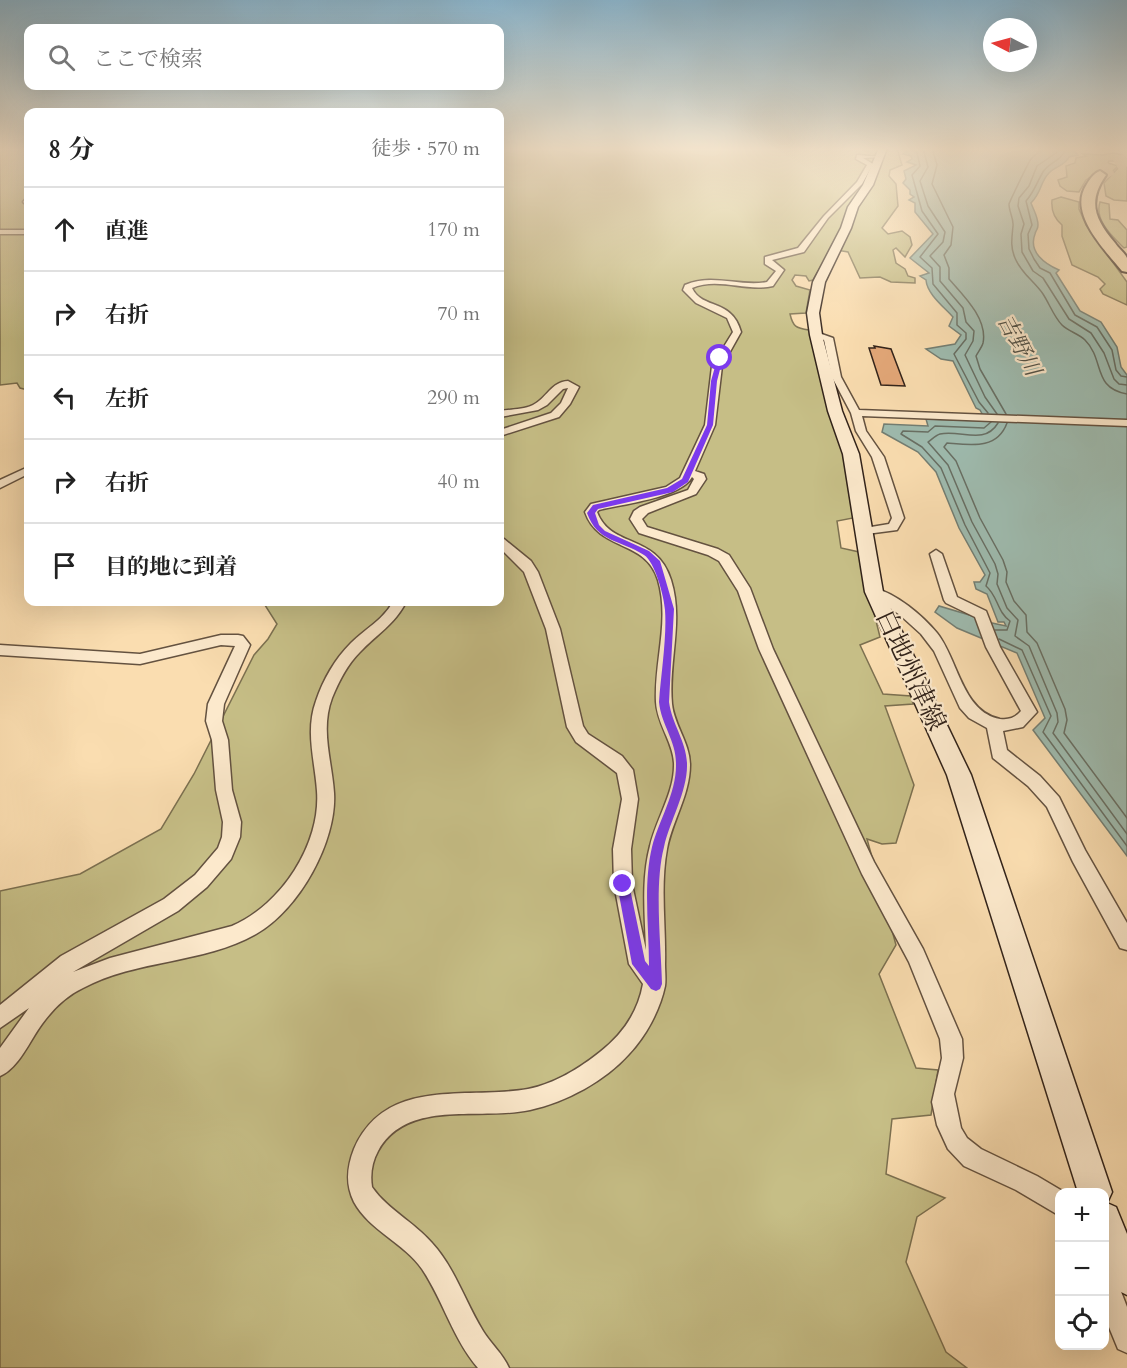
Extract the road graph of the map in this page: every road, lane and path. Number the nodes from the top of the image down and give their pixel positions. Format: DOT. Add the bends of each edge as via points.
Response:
graph roads {
  1 [pos="832,212"];
  2 [pos="851,212"];
  3 [pos="1088,212"];
  4 [pos="0,232"];
  5 [pos="24,232"];
  6 [pos="1127,268"];
  7 [pos="816,335"];
  8 [pos="856,412"];
  9 [pos="504,413"];
  10 [pos="1127,423"];
  11 [pos="504,432"];
  12 [pos="24,472"];
  13 [pos="690,473"];
  14 [pos="0,485"];
  15 [pos="863,532"];
  16 [pos="504,545"];
  17 [pos="936,554"];
  18 [pos="874,592"];
  19 [pos="397,606"];
  20 [pos="0,650"];
  21 [pos="994,724"];
  22 [pos="1127,941"];
  23 [pos="656,984"];
  24 [pos="0,1017"];
  25 [pos="0,1065"];
  26 [pos="1094,1188"];
  27 [pos="1055,1201"];
  28 [pos="1109,1232"];
  29 [pos="1127,1277"];
  30 [pos="1109,1293"];
  31 [pos="1127,1340"];
  32 [pos="496,1368"];
  1 -- 13 [label="street" via="801,250 768,259 780,270 770,284 709,281 688,287 693,298 720,308 733,318 737,332 717,366 710,425"];
  2 -- 7 [label="main road, 白地州津線" via="819,282 813,313"];
  3 -- 6 [label="highway"];
  4 -- 5 [label="street"];
  7 -- 8 [label="street" via="828,339 831,365"];
  7 -- 15 [label="main road, 白地州津線" via="835,411 851,454"];
  8 -- 10 [label="street"];
  8 -- 15 [label="street" via="861,431 878,457 898,518 893,527"];
  9 -- 11 [label="street" via="537,407 561,385 574,387 555,415"];
  12 -- 14 [label="street"];
  13 -- 23 [label="street" via="670,490 596,507 591,513 602,532 656,561 670,609 664,702 682,765 654,871"];
  13 -- 27 [label="street" via="700,476 692,492 644,510 638,514 638,524 655,535 713,552 729,565 745,591 766,649 868,868 916,956 951,1039 954,1051 943,1099 958,1144 969,1155 1026,1182"];
  15 -- 18 [label="main road, 白地州津線"];
  16 -- 23 [label="street" via="531,572 553,629 575,727 582,738 625,770 630,799 622,849 623,884 639,964"];
  17 -- 21 [label="street" via="951,600 981,614 993,647 1029,712 1023,721"];
  18 -- 21 [label="street" via="891,601 931,635 970,710"];
  18 -- 26 [label="main road, 白地州津線" via="959,775"];
  19 -- 25 [label="street" via="354,649 337,672 322,704 319,722 326,814 315,849 297,881 257,923 236,934 87,974 64,987 36,1012"];
  20 -- 24 [label="street" via="140,658 221,640 238,640 243,645 216,704 214,721 232,822 225,852 201,880 171,905 68,963"];
  21 -- 22 [label="street" via="999,753 1053,802"];
  23 -- 32 [label="street" via="639,1026 623,1047 573,1083 529,1100 434,1106 402,1113 385,1122 367,1145 359,1177 368,1203 429,1258 474,1340"];
  28 -- 29 [label="main road"];
  30 -- 31 [label="street"];
}
